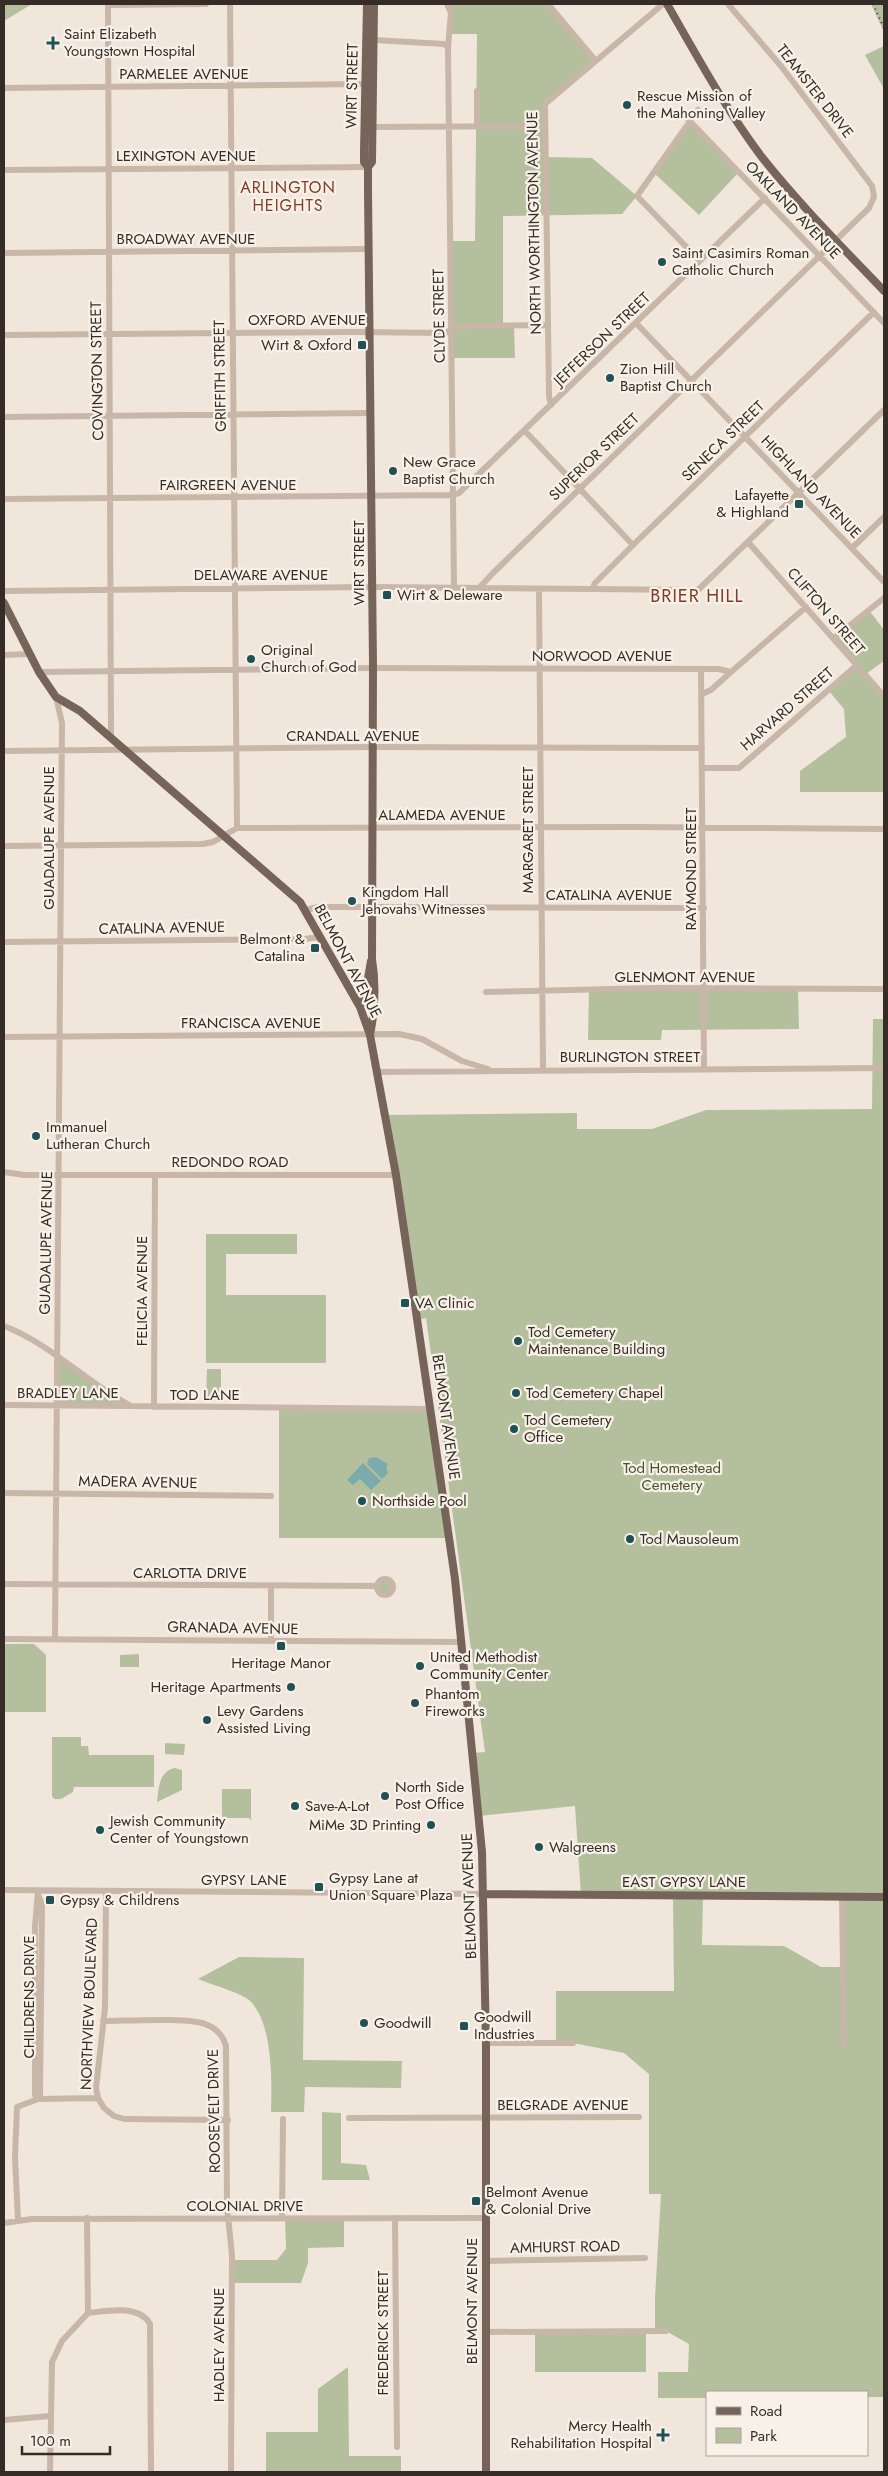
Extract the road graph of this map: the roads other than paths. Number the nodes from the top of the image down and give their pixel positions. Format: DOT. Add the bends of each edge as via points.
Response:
graph roads {
  1 [pos="108,4"];
  2 [pos="206,4"];
  3 [pos="230,4"];
  4 [pos="367,4"];
  5 [pos="374,4"];
  6 [pos="447,4"];
  7 [pos="548,4"];
  8 [pos="663,4"];
  9 [pos="667,4"];
  10 [pos="728,4"];
  11 [pos="374,40"];
  12 [pos="447,46"];
  13 [pos="595,60"];
  14 [pos="365,84"];
  15 [pos="230,86"];
  16 [pos="107,87"];
  17 [pos="4,88"];
  18 [pos="477,92"];
  19 [pos="698,110"];
  20 [pos="683,114"];
  21 [pos="690,121"];
  22 [pos="449,126"];
  23 [pos="477,126"];
  24 [pos="546,126"];
  25 [pos="368,127"];
  26 [pos="368,167"];
  27 [pos="231,168"];
  28 [pos="108,169"];
  29 [pos="4,170"];
  30 [pos="874,197"];
  31 [pos="764,198"];
  32 [pos="836,241"];
  33 [pos="368,249"];
  34 [pos="231,251"];
  35 [pos="108,252"];
  36 [pos="4,253"];
  37 [pos="820,256"];
  38 [pos="700,262"];
  39 [pos="884,290"];
  40 [pos="874,312"];
  41 [pos="636,323"];
  42 [pos="884,323"];
  43 [pos="548,325"];
  44 [pos="452,330"];
  45 [pos="232,333"];
  46 [pos="369,333"];
  47 [pos="109,334"];
  48 [pos="4,335"];
  49 [pos="691,380"];
  50 [pos="551,406"];
  51 [pos="884,410"];
  52 [pos="371,413"];
  53 [pos="233,415"];
  54 [pos="110,416"];
  55 [pos="4,417"];
  56 [pos="525,432"];
  57 [pos="745,437"];
  58 [pos="579,489"];
  59 [pos="799,493"];
  60 [pos="372,495"];
  61 [pos="453,495"];
  62 [pos="110,498"];
  63 [pos="234,498"];
  64 [pos="4,499"];
  65 [pos="884,517"];
  66 [pos="748,542"];
  67 [pos="633,545"];
  68 [pos="852,548"];
  69 [pos="884,582"];
  70 [pos="372,587"];
  71 [pos="454,587"];
  72 [pos="235,588"];
  73 [pos="480,588"];
  74 [pos="111,589"];
  75 [pos="540,589"];
  76 [pos="592,589"];
  77 [pos="4,591"];
  78 [pos="884,598"];
  79 [pos="4,603"];
  80 [pos="806,607"];
  81 [pos="834,638"];
  82 [pos="29,654"];
  83 [pos="4,655"];
  84 [pos="857,665"];
  85 [pos="373,668"];
  86 [pos="539,668"];
  87 [pos="235,669"];
  88 [pos="701,669"];
  89 [pos="112,670"];
  90 [pos="39,672"];
  91 [pos="731,672"];
  92 [pos="702,694"];
  93 [pos="884,696"];
  94 [pos="56,697"];
  95 [pos="111,737"];
  96 [pos="373,748"];
  97 [pos="540,748"];
  98 [pos="702,748"];
  99 [pos="236,749"];
  100 [pos="62,750"];
  101 [pos="126,750"];
  102 [pos="4,751"];
  103 [pos="703,768"];
  104 [pos="373,827"];
  105 [pos="237,828"];
  106 [pos="541,828"];
  107 [pos="704,828"];
  108 [pos="884,829"];
  109 [pos="224,837"];
  110 [pos="4,846"];
  111 [pos="61,846"];
  112 [pos="374,907"];
  113 [pos="541,908"];
  114 [pos="704,908"];
  115 [pos="306,910"];
  116 [pos="320,937"];
  117 [pos="60,941"];
  118 [pos="4,942"];
  119 [pos="372,959"];
  120 [pos="704,989"];
  121 [pos="884,989"];
  122 [pos="542,990"];
  123 [pos="486,992"];
  124 [pos="360,1007"];
  125 [pos="370,1035"];
  126 [pos="4,1037"];
  127 [pos="60,1037"];
  128 [pos="884,1068"];
  129 [pos="704,1069"];
  130 [pos="491,1070"];
  131 [pos="543,1070"];
  132 [pos="376,1072"];
  133 [pos="4,1172"];
  134 [pos="155,1174"];
  135 [pos="59,1175"];
  136 [pos="396,1175"];
  137 [pos="4,1326"];
  138 [pos="57,1356"];
  139 [pos="4,1406"];
  140 [pos="57,1406"];
  141 [pos="131,1406"];
  142 [pos="154,1407"];
  143 [pos="431,1409"];
  144 [pos="4,1493"];
  145 [pos="56,1494"];
  146 [pos="271,1496"];
  147 [pos="4,1584"];
  148 [pos="56,1584"];
  149 [pos="271,1586"];
  150 [pos="376,1586"];
  151 [pos="4,1638"];
  152 [pos="56,1639"];
  153 [pos="271,1641"];
  154 [pos="462,1642"];
  155 [pos="4,1890"];
  156 [pos="106,1891"];
  157 [pos="38,1893"];
  158 [pos="484,1894"];
  159 [pos="842,1896"];
  160 [pos="884,1897"];
  161 [pos="103,2021"];
  162 [pos="486,2043"];
  163 [pos="573,2043"];
  164 [pos="844,2044"];
  165 [pos="98,2098"];
  166 [pos="38,2099"];
  167 [pos="486,2117"];
  168 [pos="639,2117"];
  169 [pos="349,2118"];
  170 [pos="283,2119"];
  171 [pos="228,2120"];
  172 [pos="87,2218"];
  173 [pos="229,2218"];
  174 [pos="282,2218"];
  175 [pos="395,2218"];
  176 [pos="486,2218"];
  177 [pos="18,2220"];
  178 [pos="4,2223"];
  179 [pos="645,2258"];
  180 [pos="486,2261"];
  181 [pos="88,2313"];
  182 [pos="666,2331"];
  183 [pos="486,2332"];
  184 [pos="50,2416"];
  185 [pos="4,2420"];
  186 [pos="397,2447"];
  187 [pos="50,2472"];
  188 [pos="151,2472"];
  189 [pos="231,2472"];
  190 [pos="486,2472"];
  1 -- 2 [label="street"];
  1 -- 16 [label="street, COVINGTON STREET"];
  3 -- 15 [label="street, GRIFFITH STREET"];
  4 -- 14 [label="main road, WIRT STREET"];
  5 -- 11 [label="main road, WIRT STREET"];
  6 -- 12 [label="street, CLYDE STREET" via="451,13"];
  7 -- 13 [label="street"];
  8 -- 13 [label="street, NORTH WORTHINGTON AVENUE"];
  9 -- 32 [label="main road" via="742,130"];
  10 -- 30 [label="street, TEAMSTER DRIVE" via="781,66 872,186"];
  11 -- 12 [label="street"];
  11 -- 25 [label="main road, WIRT STREET"];
  12 -- 22 [label="street, CLYDE STREET"];
  13 -- 24 [label="street, NORTH WORTHINGTON AVENUE" via="546,102"];
  14 -- 15 [label="street, PARMELEE AVENUE"];
  14 -- 25 [label="main road, WIRT STREET"];
  15 -- 16 [label="street, PARMELEE AVENUE"];
  15 -- 27 [label="street, GRIFFITH STREET"];
  16 -- 17 [label="street, PARMELEE AVENUE"];
  16 -- 28 [label="street, COVINGTON STREET"];
  18 -- 23 [label="street"];
  19 -- 21 [label="street"];
  20 -- 21 [label="street, OAKLAND AVENUE"];
  21 -- 31 [label="street, OAKLAND AVENUE"];
  21 -- 38 [label="street" via="637,196"];
  22 -- 23 [label="street"];
  22 -- 25 [label="street"];
  22 -- 44 [label="street, CLYDE STREET"];
  23 -- 24 [label="street"];
  24 -- 43 [label="street, NORTH WORTHINGTON AVENUE"];
  25 -- 26 [label="main road, WIRT STREET" via="364,162"];
  26 -- 27 [label="street, LEXINGTON AVENUE"];
  26 -- 33 [label="main road, WIRT STREET"];
  27 -- 28 [label="street, LEXINGTON AVENUE"];
  27 -- 34 [label="street, GRIFFITH STREET"];
  28 -- 29 [label="street, LEXINGTON AVENUE"];
  28 -- 35 [label="street, COVINGTON STREET"];
  30 -- 32 [label="street, SUPERIOR STREET" via="869,208"];
  31 -- 37 [label="street, OAKLAND AVENUE"];
  31 -- 38 [label="street, JEFFERSON STREET"];
  32 -- 37 [label="street, SUPERIOR STREET"];
  32 -- 39 [label="main road"];
  33 -- 34 [label="street, BROADWAY AVENUE"];
  33 -- 46 [label="main road, WIRT STREET"];
  34 -- 35 [label="street, BROADWAY AVENUE"];
  34 -- 45 [label="street, GRIFFITH STREET"];
  35 -- 36 [label="street, BROADWAY AVENUE"];
  35 -- 47 [label="street, COVINGTON STREET"];
  37 -- 40 [label="street, OAKLAND AVENUE"];
  37 -- 49 [label="street, SUPERIOR STREET"];
  38 -- 41 [label="street, JEFFERSON STREET"];
  40 -- 42 [label="street, OAKLAND AVENUE"];
  40 -- 57 [label="street, SENECA STREET"];
  41 -- 49 [label="street, HIGHLAND AVENUE"];
  41 -- 50 [label="street, JEFFERSON STREET"];
  43 -- 44 [label="street, OXFORD AVENUE" via="455,326"];
  43 -- 50 [label="street, NORTH WORTHINGTON AVENUE" via="548,396"];
  44 -- 46 [label="street, OXFORD AVENUE" via="446,333"];
  44 -- 61 [label="street, CLYDE STREET"];
  45 -- 46 [label="street, OXFORD AVENUE"];
  45 -- 47 [label="street, OXFORD AVENUE"];
  45 -- 53 [label="street, GRIFFITH STREET"];
  46 -- 52 [label="main road, WIRT STREET"];
  47 -- 48 [label="street, OXFORD AVENUE"];
  47 -- 54 [label="street, COVINGTON STREET"];
  49 -- 57 [label="street, HIGHLAND AVENUE"];
  49 -- 58 [label="street, SUPERIOR STREET"];
  50 -- 56 [label="street, JEFFERSON STREET"];
  51 -- 59 [label="street"];
  52 -- 53 [label="street"];
  52 -- 60 [label="main road, WIRT STREET"];
  53 -- 54 [label="street"];
  53 -- 63 [label="street, GRIFFITH STREET"];
  54 -- 55 [label="street"];
  54 -- 62 [label="street, COVINGTON STREET"];
  56 -- 58 [label="street"];
  56 -- 61 [label="street, JEFFERSON STREET" via="467,488"];
  57 -- 59 [label="street, HIGHLAND AVENUE"];
  57 -- 67 [label="street, SENECA STREET"];
  58 -- 67 [label="street"];
  58 -- 73 [label="street, SUPERIOR STREET"];
  59 -- 66 [label="street"];
  59 -- 68 [label="street, HIGHLAND AVENUE"];
  60 -- 61 [label="street, FAIRGREEN AVENUE"];
  60 -- 63 [label="street, FAIRGREEN AVENUE"];
  60 -- 70 [label="main road, WIRT STREET"];
  61 -- 71 [label="street, CLYDE STREET"];
  62 -- 63 [label="street, FAIRGREEN AVENUE"];
  62 -- 64 [label="street, FAIRGREEN AVENUE"];
  62 -- 74 [label="street, COVINGTON STREET"];
  63 -- 72 [label="street, GRIFFITH STREET"];
  65 -- 68 [label="street"];
  66 -- 76 [label="street, DELAWARE AVENUE" via="698,590"];
  66 -- 80 [label="street, CLIFTON STREET"];
  67 -- 76 [label="street, SENECA STREET"];
  68 -- 69 [label="street, HIGHLAND AVENUE"];
  70 -- 71 [label="street, DELAWARE AVENUE"];
  70 -- 72 [label="street, DELAWARE AVENUE"];
  70 -- 85 [label="main road, WIRT STREET"];
  71 -- 73 [label="street, DELAWARE AVENUE"];
  72 -- 74 [label="street, DELAWARE AVENUE"];
  72 -- 87 [label="street, GRIFFITH STREET"];
  73 -- 75 [label="street, DELAWARE AVENUE"];
  74 -- 77 [label="street, DELAWARE AVENUE"];
  74 -- 89 [label="street, COVINGTON STREET"];
  75 -- 76 [label="street, DELAWARE AVENUE"];
  75 -- 86 [label="street, MARGARET STREET"];
  78 -- 81 [label="street"];
  79 -- 82 [label="main road, BELMONT AVENUE"];
  80 -- 81 [label="street, CLIFTON STREET"];
  80 -- 91 [label="street"];
  81 -- 84 [label="street, CLIFTON STREET"];
  82 -- 83 [label="street"];
  82 -- 90 [label="main road, BELMONT AVENUE"];
  84 -- 93 [label="street, CLIFTON STREET"];
  84 -- 103 [label="street, HARVARD STREET" via="739,768"];
  85 -- 86 [label="street, NORWOOD AVENUE"];
  85 -- 87 [label="street, NORWOOD AVENUE"];
  85 -- 96 [label="main road, WIRT STREET"];
  86 -- 88 [label="street, NORWOOD AVENUE"];
  86 -- 97 [label="street, MARGARET STREET"];
  87 -- 89 [label="street, NORWOOD AVENUE"];
  87 -- 99 [label="street, GRIFFITH STREET"];
  88 -- 91 [label="street, NORWOOD AVENUE"];
  88 -- 92 [label="street, RAYMOND STREET"];
  89 -- 90 [label="street"];
  89 -- 95 [label="street, COVINGTON STREET"];
  90 -- 94 [label="main road, BELMONT AVENUE"];
  91 -- 92 [label="street"];
  92 -- 98 [label="street, RAYMOND STREET"];
  94 -- 95 [label="main road, BELMONT AVENUE" via="80,711"];
  94 -- 100 [label="street, GUADALUPE AVENUE" via="62,723"];
  95 -- 101 [label="main road, BELMONT AVENUE"];
  96 -- 97 [label="street, CRANDALL AVENUE"];
  96 -- 99 [label="street, CRANDALL AVENUE"];
  96 -- 104 [label="main road, WIRT STREET"];
  97 -- 98 [label="street, CRANDALL AVENUE"];
  97 -- 106 [label="street, MARGARET STREET"];
  98 -- 103 [label="street, RAYMOND STREET"];
  99 -- 101 [label="street, CRANDALL AVENUE"];
  99 -- 105 [label="street, GRIFFITH STREET"];
  100 -- 101 [label="street, CRANDALL AVENUE"];
  100 -- 102 [label="street, CRANDALL AVENUE"];
  100 -- 111 [label="street, GUADALUPE AVENUE"];
  101 -- 109 [label="main road, BELMONT AVENUE"];
  103 -- 107 [label="street, RAYMOND STREET"];
  104 -- 105 [label="street, ALAMEDA AVENUE"];
  104 -- 106 [label="street, ALAMEDA AVENUE"];
  104 -- 112 [label="main road, WIRT STREET"];
  105 -- 109 [label="street"];
  106 -- 107 [label="street, ALAMEDA AVENUE"];
  106 -- 113 [label="street, MARGARET STREET"];
  107 -- 108 [label="street, ALAMEDA AVENUE"];
  107 -- 114 [label="street, RAYMOND STREET"];
  109 -- 111 [label="street" via="203,844"];
  109 -- 115 [label="main road, BELMONT AVENUE" via="292,894"];
  110 -- 111 [label="street"];
  111 -- 117 [label="street, GUADALUPE AVENUE"];
  112 -- 113 [label="street, CATALINA AVENUE"];
  112 -- 115 [label="street, CATALINA AVENUE"];
  112 -- 119 [label="main road, WIRT STREET"];
  113 -- 114 [label="street, CATALINA AVENUE"];
  113 -- 122 [label="street, MARGARET STREET"];
  114 -- 120 [label="street, RAYMOND STREET"];
  115 -- 116 [label="main road, BELMONT AVENUE"];
  116 -- 117 [label="street, CATALINA AVENUE"];
  116 -- 124 [label="main road, BELMONT AVENUE"];
  117 -- 118 [label="street, CATALINA AVENUE"];
  117 -- 127 [label="street, GUADALUPE AVENUE"];
  119 -- 124 [label="main road, WIRT STREET"];
  119 -- 125 [label="main road, WIRT STREET" via="374,1018"];
  120 -- 121 [label="street, GLENMONT AVENUE"];
  120 -- 122 [label="street, GLENMONT AVENUE"];
  120 -- 129 [label="street, RAYMOND STREET"];
  122 -- 123 [label="street, GLENMONT AVENUE"];
  122 -- 131 [label="street, MARGARET STREET"];
  124 -- 125 [label="main road, BELMONT AVENUE"];
  125 -- 127 [label="street, FRANCISCA AVENUE"];
  125 -- 130 [label="street, FRANCISCA AVENUE" via="416,1037 462,1061"];
  125 -- 132 [label="main road, BELMONT AVENUE"];
  126 -- 127 [label="street, FRANCISCA AVENUE"];
  127 -- 135 [label="street, GUADALUPE AVENUE"];
  128 -- 129 [label="street, BURLINGTON STREET"];
  129 -- 131 [label="street, BURLINGTON STREET"];
  130 -- 131 [label="street, BURLINGTON STREET"];
  130 -- 132 [label="street, BURLINGTON STREET"];
  132 -- 136 [label="main road, BELMONT AVENUE"];
  133 -- 135 [label="street, REDONDO ROAD"];
  134 -- 135 [label="street, REDONDO ROAD"];
  134 -- 136 [label="street, REDONDO ROAD"];
  134 -- 142 [label="street, FELICIA AVENUE"];
  135 -- 138 [label="street, GUADALUPE AVENUE"];
  136 -- 143 [label="main road, BELMONT AVENUE"];
  137 -- 138 [label="street, TOD LANE" via="31,1338"];
  138 -- 140 [label="street, GUADALUPE AVENUE"];
  138 -- 141 [label="street, TOD LANE"];
  139 -- 140 [label="street, BRADLEY LANE"];
  140 -- 141 [label="street, BRADLEY LANE"];
  140 -- 145 [label="street, GUADALUPE AVENUE"];
  141 -- 142 [label="street, TOD LANE"];
  142 -- 143 [label="street, TOD LANE"];
  143 -- 154 [label="main road, BELMONT AVENUE"];
  144 -- 145 [label="street, MADERA AVENUE"];
  145 -- 146 [label="street, MADERA AVENUE"];
  145 -- 148 [label="street, GUADALUPE AVENUE"];
  147 -- 148 [label="street, CARLOTTA DRIVE"];
  148 -- 149 [label="street, CARLOTTA DRIVE"];
  148 -- 152 [label="street, GUADALUPE AVENUE"];
  149 -- 150 [label="street, CARLOTTA DRIVE"];
  149 -- 153 [label="street"];
  151 -- 152 [label="street, GRANADA AVENUE"];
  152 -- 153 [label="street, GRANADA AVENUE"];
  153 -- 154 [label="street, GRANADA AVENUE"];
  154 -- 158 [label="main road, BELMONT AVENUE"];
  155 -- 157 [label="street, GYPSY LANE"];
  156 -- 157 [label="street, GYPSY LANE"];
  156 -- 158 [label="street, GYPSY LANE"];
  156 -- 161 [label="street, NORTHVIEW BOULEVARD"];
  157 -- 166 [label="street, CHILDRENS DRIVE" via="42,1912"];
  157 -- 166 [label="street, CHILDRENS DRIVE" via="35,2095"];
  158 -- 159 [label="main road, EAST GYPSY LANE"];
  158 -- 162 [label="main road, BELMONT AVENUE"];
  159 -- 160 [label="main road, EAST GYPSY LANE"];
  159 -- 164 [label="street"];
  161 -- 165 [label="street, NORTHVIEW BOULEVARD" via="96,2084"];
  161 -- 171 [label="street, ROOSEVELT DRIVE" via="198,2022 214,2028 228,2050"];
  162 -- 163 [label="street"];
  162 -- 167 [label="main road, BELMONT AVENUE"];
  165 -- 166 [label="street"];
  165 -- 171 [label="street, NORTHVIEW BOULEVARD" via="109,2112 124,2119"];
  166 -- 177 [label="street" via="17,2107"];
  167 -- 168 [label="street, BELGRADE AVENUE"];
  167 -- 169 [label="street, BELGRADE AVENUE"];
  167 -- 176 [label="main road, BELMONT AVENUE"];
  170 -- 174 [label="street"];
  171 -- 173 [label="street, ROOSEVELT DRIVE"];
  172 -- 173 [label="street, COLONIAL DRIVE"];
  172 -- 177 [label="street, COLONIAL DRIVE"];
  172 -- 181 [label="street"];
  173 -- 174 [label="street, COLONIAL DRIVE"];
  173 -- 189 [label="street, HADLEY AVENUE" via="232,2255"];
  174 -- 175 [label="street, COLONIAL DRIVE"];
  175 -- 176 [label="street, COLONIAL DRIVE"];
  175 -- 186 [label="street, FREDERICK STREET"];
  176 -- 180 [label="main road, BELMONT AVENUE"];
  177 -- 178 [label="street, COLONIAL DRIVE"];
  179 -- 180 [label="street, AMHURST ROAD"];
  180 -- 183 [label="main road, BELMONT AVENUE"];
  181 -- 184 [label="street" via="62,2341 54,2356"];
  181 -- 188 [label="street" via="136,2312 145,2316 150,2324"];
  182 -- 183 [label="street"];
  183 -- 190 [label="main road, BELMONT AVENUE"];
  184 -- 185 [label="street"];
  184 -- 187 [label="street"];
}
